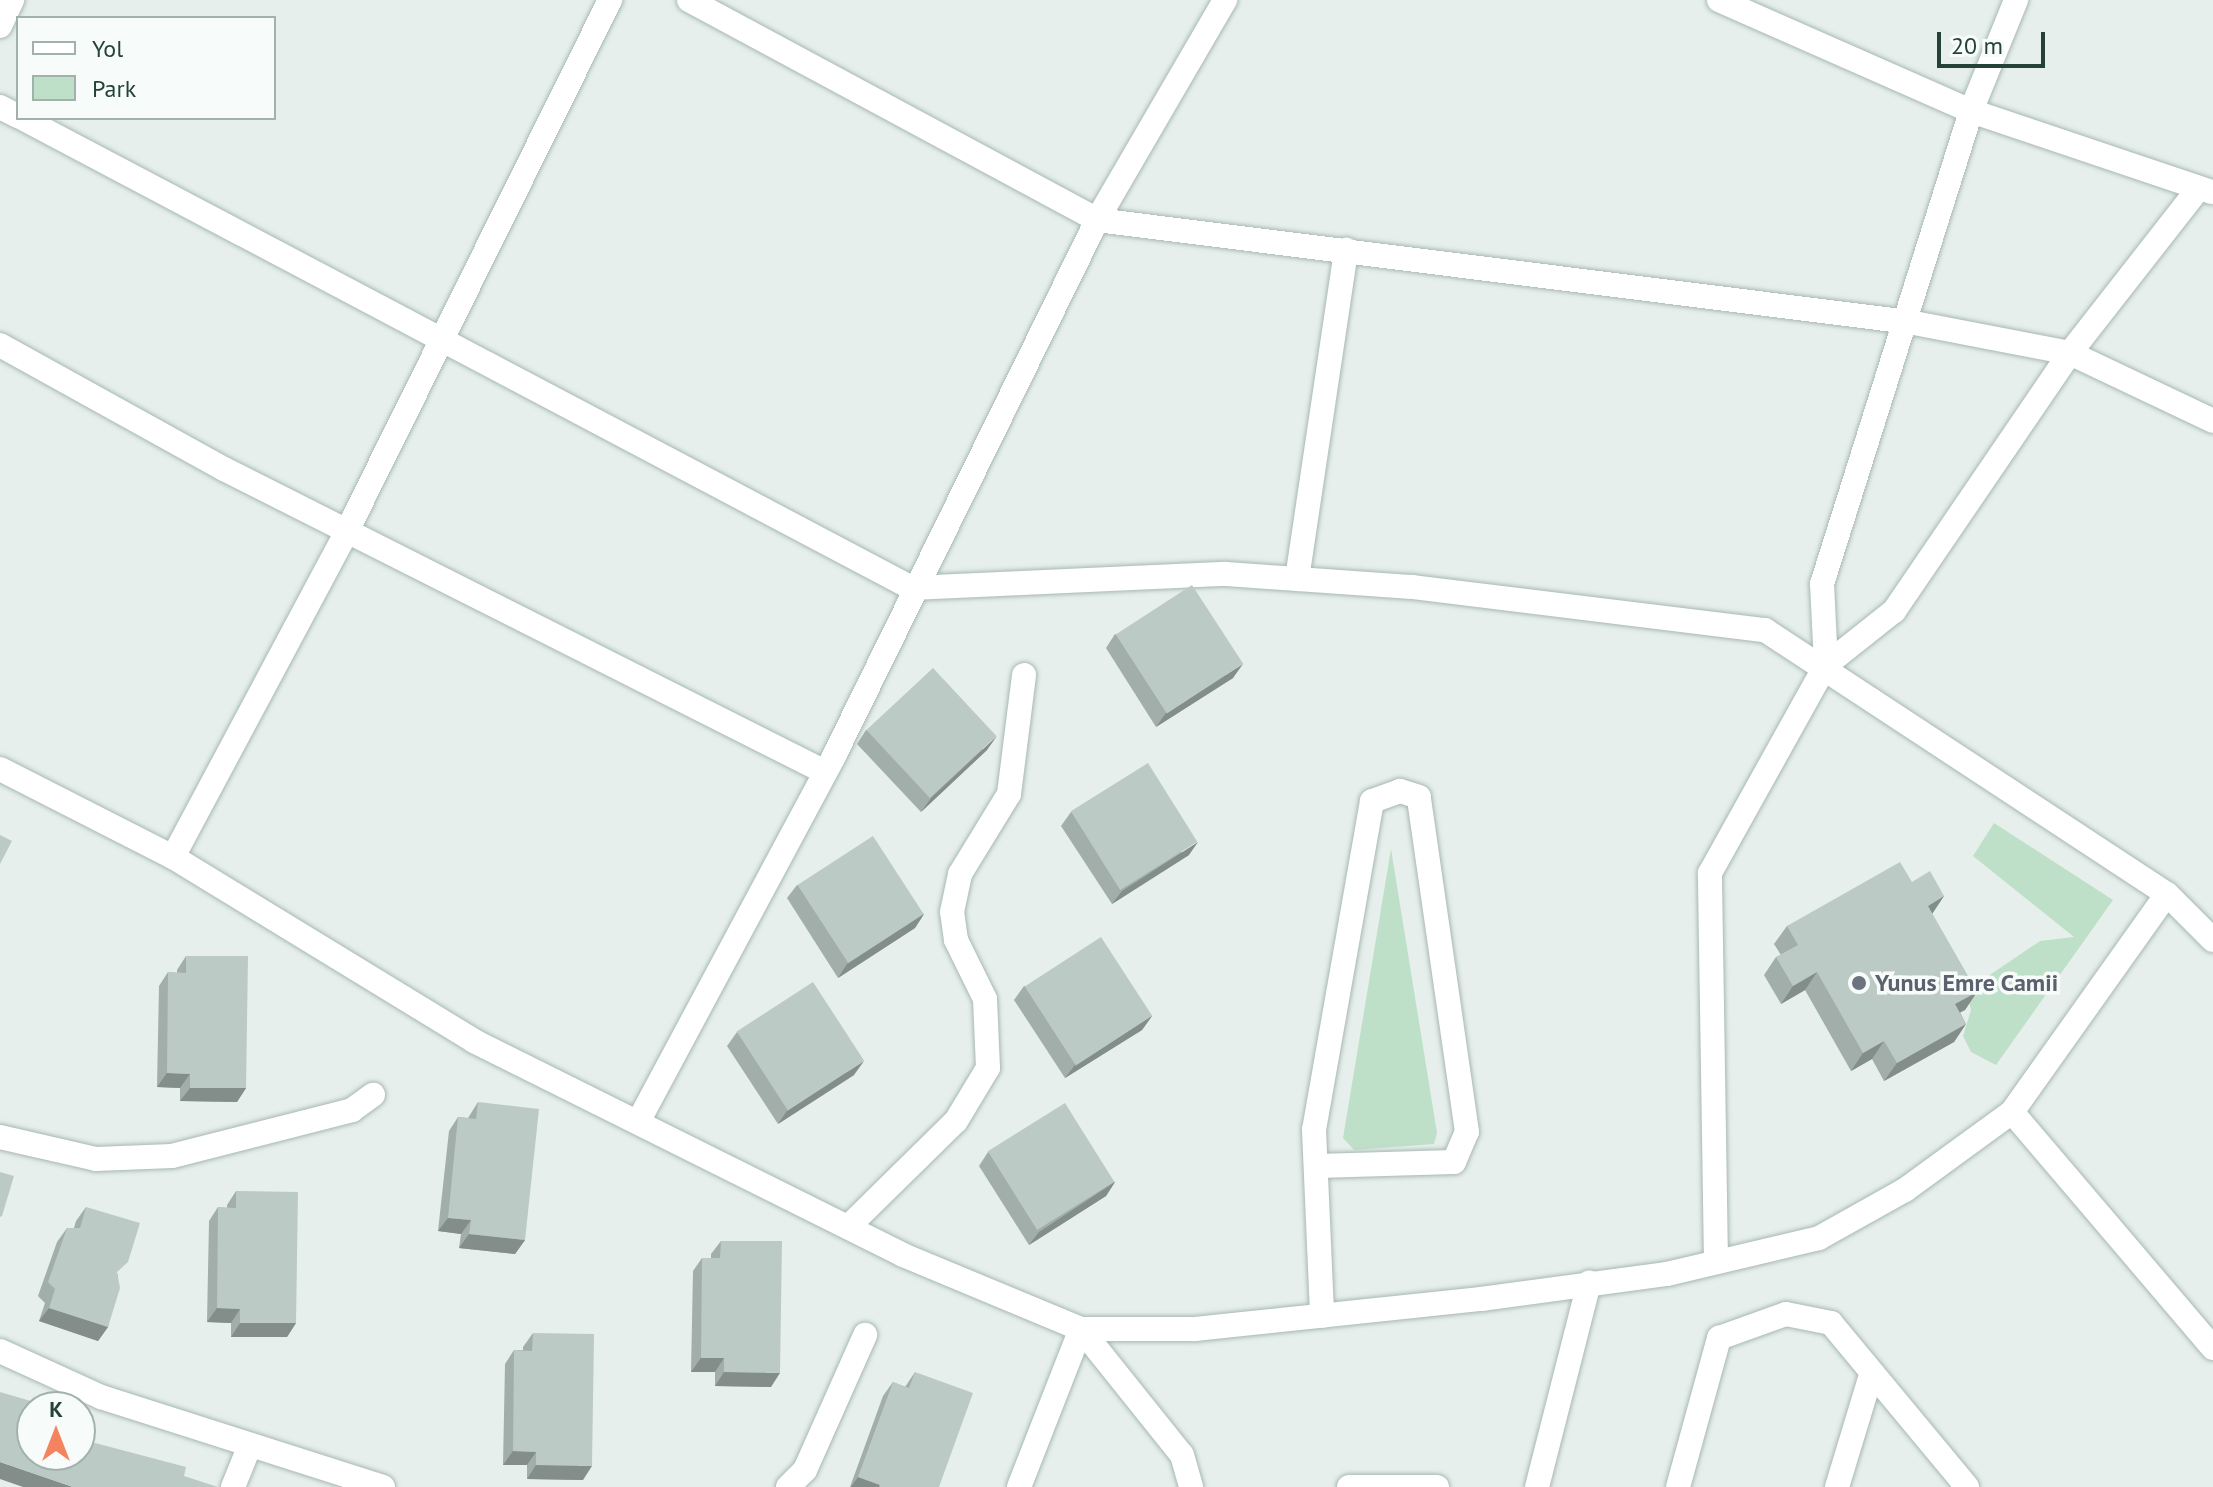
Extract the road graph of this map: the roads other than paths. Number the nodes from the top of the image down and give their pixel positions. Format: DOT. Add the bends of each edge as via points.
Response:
graph roads {
  1 [pos="12,0"];
  2 [pos="610,0"];
  3 [pos="689,0"];
  4 [pos="1225,0"];
  5 [pos="1719,0"];
  6 [pos="2016,0"];
  7 [pos="0,26"];
  8 [pos="1971,111"];
  9 [pos="26,120"];
  10 [pos="2206,190"];
  11 [pos="1097,220"];
  12 [pos="1346,250"];
  13 [pos="1909,322"];
  14 [pos="439,334"];
  15 [pos="0,345"];
  16 [pos="2070,353"];
  17 [pos="2213,421"];
  18 [pos="347,531"];
  19 [pos="1297,579"];
  20 [pos="912,588"];
  21 [pos="1826,665"];
  22 [pos="1024,675"];
  23 [pos="0,769"];
  24 [pos="825,772"];
  25 [pos="173,857"];
  26 [pos="2167,894"];
  27 [pos="2213,940"];
  28 [pos="373,1095"];
  29 [pos="2012,1112"];
  30 [pos="638,1122"];
  31 [pos="0,1137"];
  32 [pos="1317,1166"];
  33 [pos="848,1227"];
  34 [pos="1716,1262"];
  35 [pos="1589,1283"];
  36 [pos="1322,1316"];
  37 [pos="1081,1329"];
  38 [pos="865,1335"];
  39 [pos="2213,1348"];
  40 [pos="0,1351"];
  41 [pos="1871,1375"];
  42 [pos="250,1445"];
  43 [pos="233,1487"];
  44 [pos="383,1487"];
  45 [pos="788,1487"];
  46 [pos="1019,1487"];
  47 [pos="1191,1487"];
  48 [pos="1349,1487"];
  49 [pos="1437,1487"];
  50 [pos="1537,1487"];
  51 [pos="1678,1487"];
  52 [pos="1837,1487"];
  53 [pos="1967,1487"];
  1 -- 7 [label="street"];
  2 -- 14 [label="street"];
  3 -- 11 [label="street"];
  4 -- 11 [label="street"];
  5 -- 8 [label="street"];
  6 -- 8 [label="street"];
  8 -- 10 [label="street"];
  8 -- 13 [label="street"];
  9 -- 14 [label="street"];
  10 -- 16 [label="street"];
  11 -- 12 [label="street"];
  11 -- 20 [label="street"];
  12 -- 13 [label="street"];
  12 -- 19 [label="street"];
  13 -- 16 [label="street"];
  13 -- 21 [label="street" via="1822,584"];
  14 -- 18 [label="street"];
  14 -- 20 [label="street"];
  15 -- 18 [label="street"];
  16 -- 17 [label="street"];
  16 -- 21 [label="street" via="1894,611"];
  18 -- 24 [label="street"];
  18 -- 25 [label="street"];
  19 -- 20 [label="street" via="1226,574"];
  19 -- 21 [label="street" via="1765,630"];
  20 -- 24 [label="street"];
  21 -- 26 [label="street"];
  21 -- 34 [label="street" via="1710,873"];
  22 -- 33 [label="street" via="1009,794 960,874 952,912 956,940 985,999 988,1068 956,1121"];
  23 -- 25 [label="street"];
  24 -- 30 [label="street"];
  25 -- 30 [label="street" via="474,1041"];
  26 -- 27 [label="street"];
  26 -- 29 [label="street"];
  28 -- 31 [label="street" via="352,1110 172,1156 96,1159"];
  29 -- 34 [label="street" via="1905,1190 1819,1238"];
  29 -- 39 [label="street"];
  30 -- 33 [label="street"];
  32 -- 32 [label="street" via="1314,1130 1372,801 1400,791 1419,797 1467,1132 1454,1162"];
  32 -- 36 [label="street"];
  33 -- 37 [label="street"];
  34 -- 35 [label="street"];
  35 -- 36 [label="street"];
  35 -- 50 [label="street"];
  36 -- 37 [label="street" via="1195,1329"];
  37 -- 46 [label="street"];
  37 -- 47 [label="street" via="1182,1455"];
  38 -- 45 [label="street" via="805,1470"];
  40 -- 42 [label="street" via="101,1397"];
  41 -- 51 [label="street" via="1831,1323 1786,1314 1719,1338"];
  41 -- 52 [label="street"];
  41 -- 53 [label="street"];
  42 -- 43 [label="street"];
  42 -- 44 [label="street"];
  48 -- 49 [label="street"];
}
